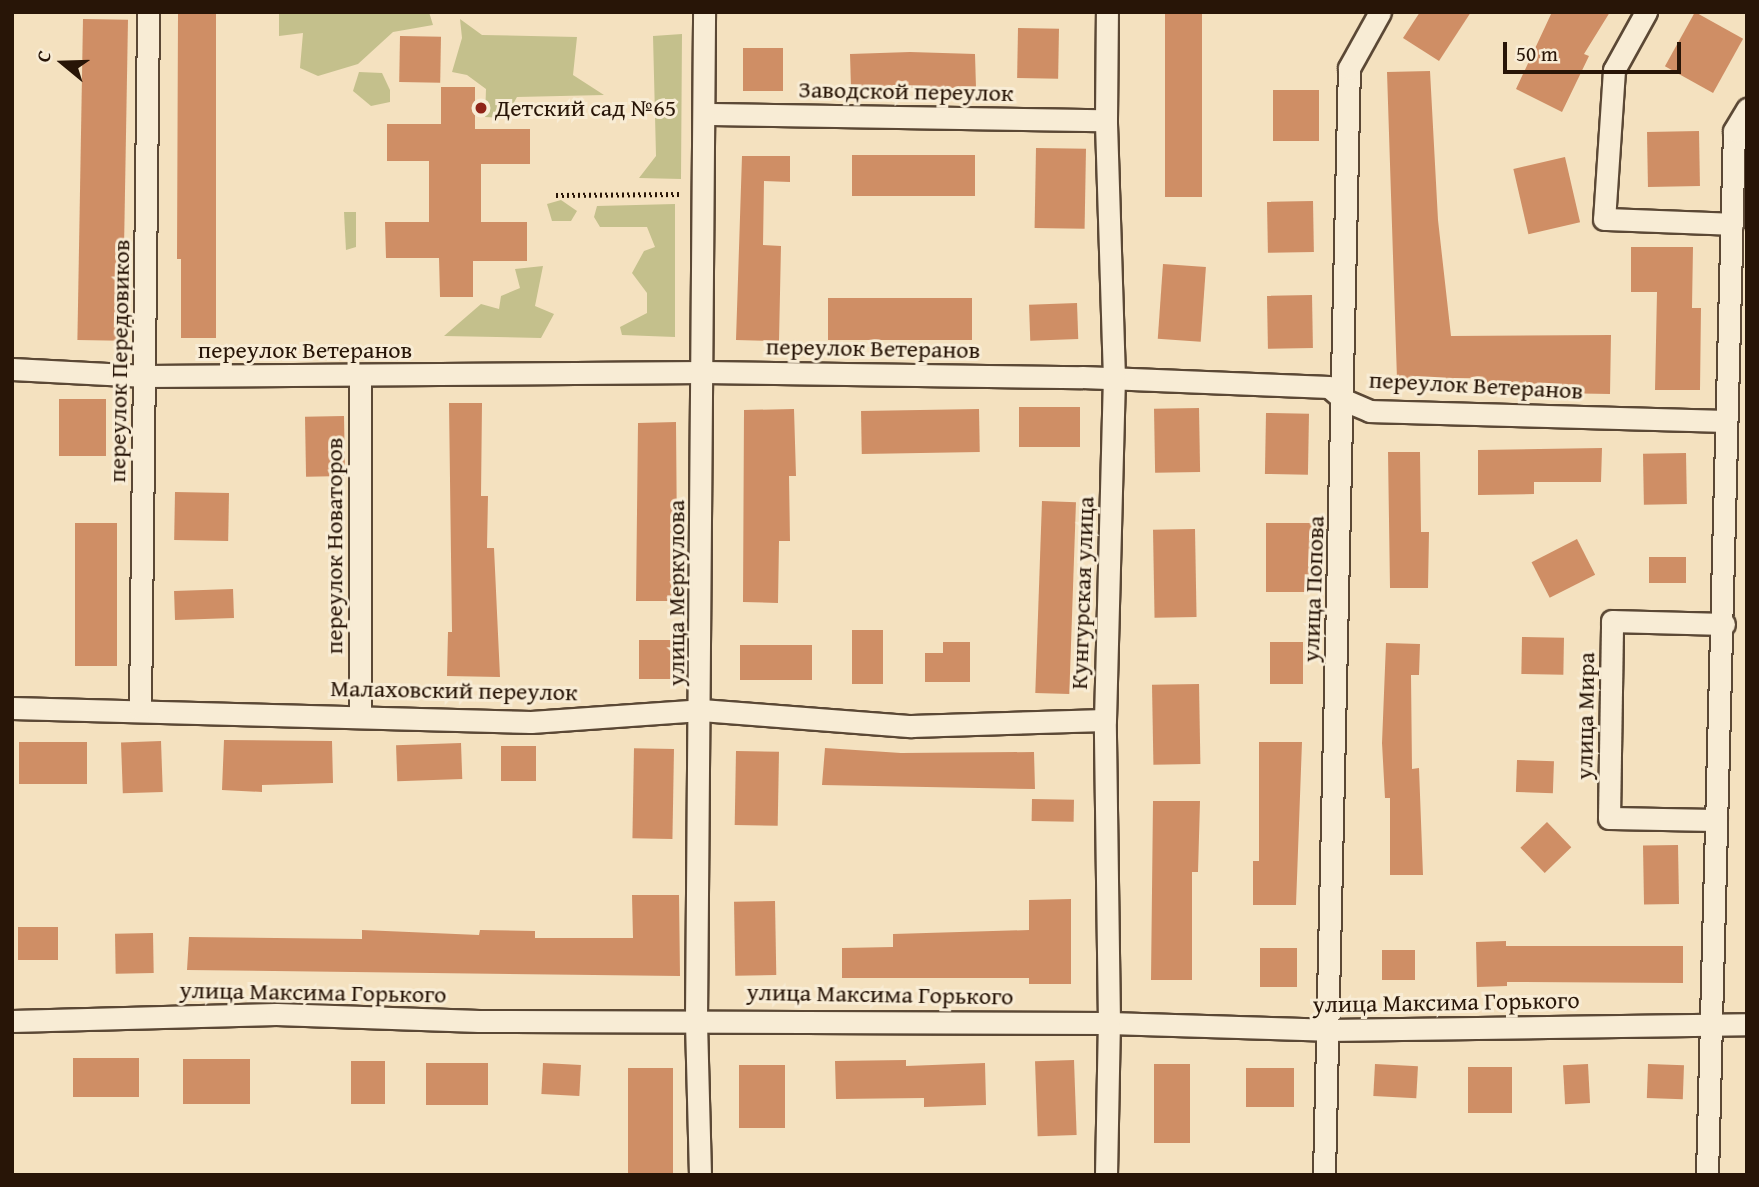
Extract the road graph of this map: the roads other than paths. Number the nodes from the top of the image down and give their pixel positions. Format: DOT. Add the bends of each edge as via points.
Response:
graph roads {
  1 [pos="148,12"];
  2 [pos="704,12"];
  3 [pos="1107,12"];
  4 [pos="1380,12"];
  5 [pos="1646,12"];
  6 [pos="1747,109"];
  7 [pos="706,114"];
  8 [pos="1106,120"];
  9 [pos="1732,225"];
  10 [pos="12,369"];
  11 [pos="704,372"];
  12 [pos="146,376"];
  13 [pos="360,376"];
  14 [pos="1114,378"];
  15 [pos="1344,400"];
  16 [pos="1726,421"];
  17 [pos="1724,624"];
  18 [pos="12,708"];
  19 [pos="140,710"];
  20 [pos="701,710"];
  21 [pos="360,716"];
  22 [pos="1105,720"];
  23 [pos="1716,820"];
  24 [pos="696,1018"];
  25 [pos="12,1021"];
  26 [pos="1109,1023"];
  27 [pos="1747,1024"];
  28 [pos="1709,1025"];
  29 [pos="1327,1030"];
  30 [pos="700,1175"];
  31 [pos="1106,1175"];
  32 [pos="1324,1175"];
  33 [pos="1707,1175"];
  1 -- 12 [label="street, переулок Передовиков"];
  2 -- 7 [label="street, улица Меркулова"];
  3 -- 8 [label="street, Кунгурская улица"];
  4 -- 15 [label="street, улица Попова" via="1349,68"];
  5 -- 9 [label="street" via="1614,70 1604,219"];
  6 -- 9 [label="street" via="1734,131"];
  7 -- 8 [label="street, Заводской переулок"];
  7 -- 11 [label="street, улица Меркулова"];
  8 -- 14 [label="street, Кунгурская улица"];
  9 -- 16 [label="street"];
  10 -- 12 [label="street, переулок Ветеранов"];
  11 -- 13 [label="street, переулок Ветеранов"];
  11 -- 14 [label="street, переулок Ветеранов"];
  11 -- 20 [label="street, улица Меркулова"];
  12 -- 13 [label="street, переулок Ветеранов"];
  12 -- 19 [label="street, переулок Передовиков"];
  13 -- 21 [label="street, переулок Новаторов"];
  14 -- 15 [label="street, переулок Ветеранов" via="1329,387"];
  14 -- 22 [label="street, Кунгурская улица"];
  15 -- 16 [label="street, переулок Ветеранов" via="1370,411"];
  15 -- 29 [label="street, улица Попова"];
  16 -- 17 [label="street"];
  17 -- 23 [label="street"];
  17 -- 23 [label="street, улица Мира" via="1612,621 1609,818"];
  18 -- 19 [label="street, Малаховский переулок"];
  19 -- 21 [label="street, Малаховский переулок"];
  20 -- 21 [label="street, Малаховский переулок" via="531,722"];
  20 -- 22 [label="street, Малаховский переулок" via="911,726"];
  20 -- 24 [label="street, улица Меркулова"];
  22 -- 26 [label="street, Кунгурская улица"];
  23 -- 28 [label="street"];
  24 -- 25 [label="street, улица Максима Горького" via="479,1021 275,1014"];
  24 -- 26 [label="street, улица Максима Горького"];
  24 -- 30 [label="street, улица Меркулова"];
  26 -- 29 [label="street, улица Максима Горького"];
  26 -- 31 [label="street, Кунгурская улица"];
  27 -- 28 [label="street, улица Максима Горького"];
  28 -- 29 [label="street, улица Максима Горького"];
  28 -- 33 [label="street"];
  29 -- 32 [label="street, улица Попова"];
}
